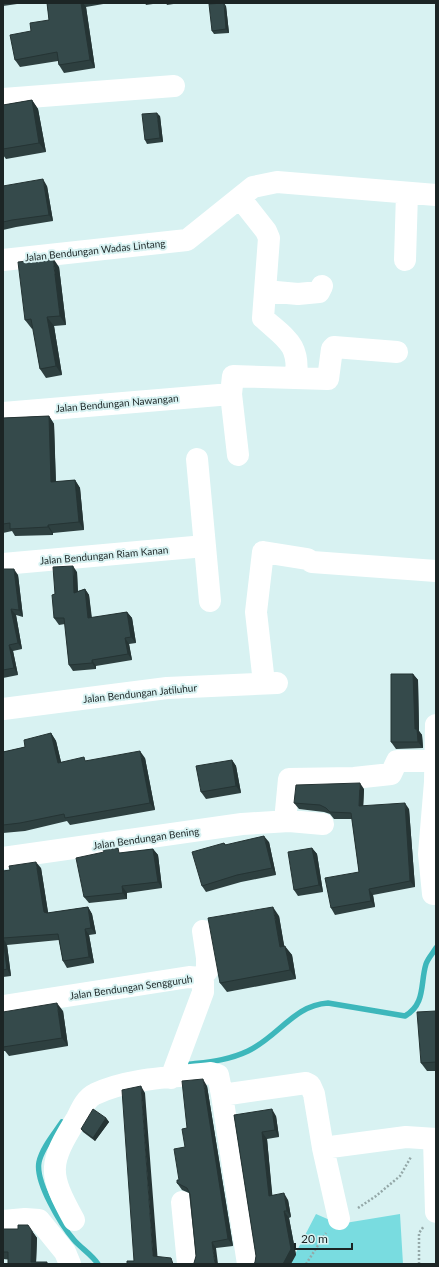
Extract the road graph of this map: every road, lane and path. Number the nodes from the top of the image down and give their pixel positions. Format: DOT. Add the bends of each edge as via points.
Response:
graph roads {
  1 [pos="174,86"];
  2 [pos="3,100"];
  3 [pos="408,193"];
  4 [pos="436,195"];
  5 [pos="240,198"];
  6 [pos="3,260"];
  7 [pos="405,260"];
  8 [pos="322,286"];
  9 [pos="265,291"];
  10 [pos="397,352"];
  11 [pos="296,378"];
  12 [pos="231,394"];
  13 [pos="3,413"];
  14 [pos="238,455"];
  15 [pos="197,459"];
  16 [pos="205,546"];
  17 [pos="3,564"];
  18 [pos="436,571"];
  19 [pos="210,601"];
  20 [pos="3,709"];
  21 [pos="436,725"];
  22 [pos="435,761"];
  23 [pos="287,821"];
  24 [pos="323,824"];
  25 [pos="3,858"];
  26 [pos="433,894"];
  27 [pos="203,931"];
  28 [pos="200,978"];
  29 [pos="3,1006"];
  30 [pos="174,1068"];
  31 [pos="222,1095"];
  32 [pos="435,1144"];
  33 [pos="323,1148"];
  34 [pos="182,1202"];
  35 [pos="436,1212"];
  36 [pos="339,1219"];
  37 [pos="74,1220"];
  38 [pos="3,1221"];
  39 [pos="70,1264"];
  40 [pos="188,1264"];
  41 [pos="248,1264"];
  42 [pos="306,1264"];
  43 [pos="419,1264"];
  1 -- 2 [label="street"];
  3 -- 4 [label="street"];
  3 -- 5 [label="street" via="277,182 253,187"];
  3 -- 7 [label="street"];
  5 -- 6 [label="street, Jalan Bendungan Wadas Lintang" via="187,240"];
  5 -- 9 [label="street" via="269,238"];
  8 -- 9 [label="street" via="320,292 298,294"];
  9 -- 11 [label="street" via="263,318 293,346 298,364"];
  10 -- 11 [label="street" via="334,346 328,379"];
  11 -- 12 [label="street" via="233,376"];
  12 -- 13 [label="street, Jalan Bendungan Nawangan"];
  12 -- 14 [label="street"];
  15 -- 16 [label="street"];
  16 -- 17 [label="street, Jalan Bendungan Riam Kanan"];
  16 -- 19 [label="street"];
  18 -- 20 [label="street, Jalan Bendungan Jatiluhur" via="312,562 263,552 256,612 271,683 167,688"];
  21 -- 22 [label="street"];
  22 -- 23 [label="street" via="396,761 391,774 370,777 289,779"];
  22 -- 26 [label="street" via="429,854"];
  23 -- 24 [label="street, Jalan Bendungan Bening"];
  23 -- 25 [label="street, Jalan Bendungan Bening" via="242,824"];
  27 -- 28 [label="street" via="207,971"];
  28 -- 29 [label="street, Jalan Bendungan Sengguruh" via="189,977"];
  28 -- 30 [label="street, Jalan Bendungan Sengguruh" via="203,982 203,992"];
  30 -- 31 [label="street" via="218,1075"];
  30 -- 37 [label="street" via="90,1096 70,1128 55,1160 56,1186"];
  31 -- 33 [label="street" via="301,1083 310,1085 314,1094"];
  31 -- 41 [label="street"];
  32 -- 33 [label="street" via="406,1137"];
  32 -- 35 [label="street"];
  32 -- 36 [label="path" via="411,1156 400,1176 376,1196"];
  33 -- 36 [label="street"];
  34 -- 40 [label="street"];
  35 -- 43 [label="path" via="419,1233"];
  36 -- 42 [label="path" via="322,1237"];
  38 -- 39 [label="street" via="39,1220 65,1252"];
}
